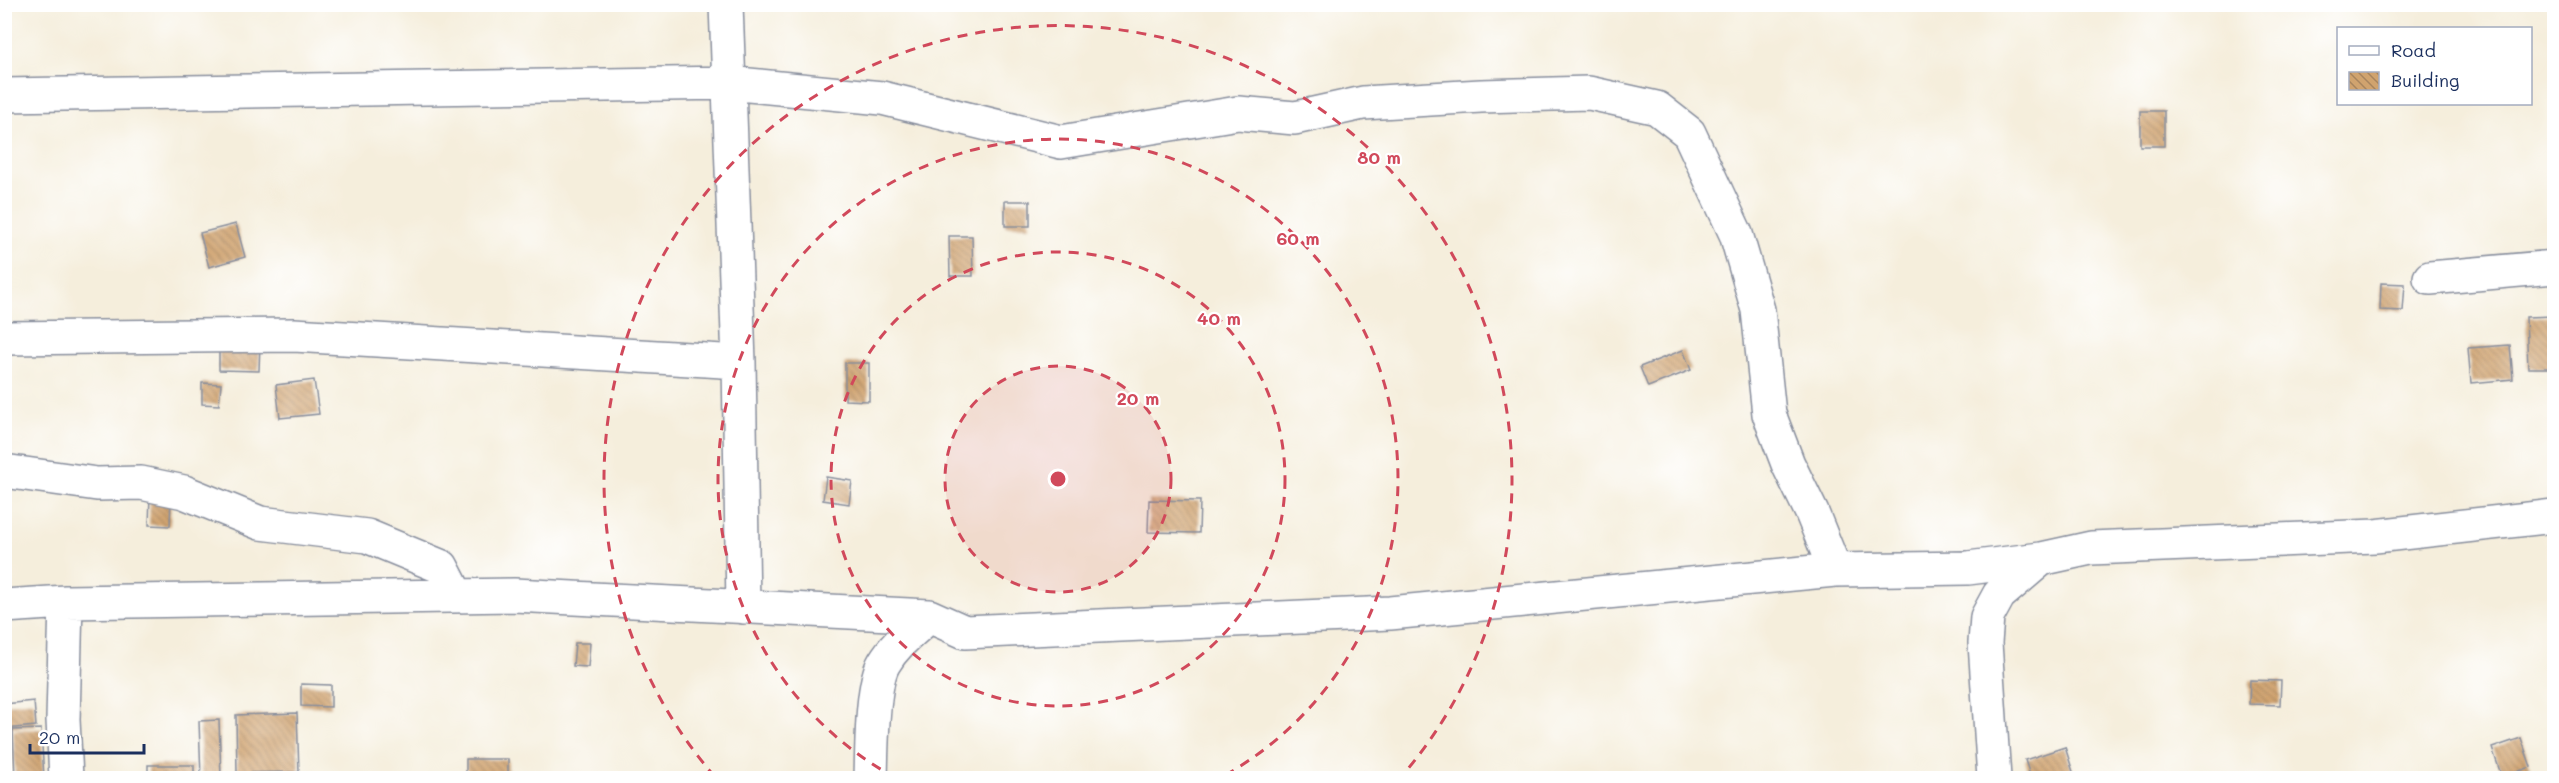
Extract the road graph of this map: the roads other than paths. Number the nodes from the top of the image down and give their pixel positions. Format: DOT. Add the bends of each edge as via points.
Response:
graph roads {
  1 [pos="726,4"];
  2 [pos="728,83"];
  3 [pos="4,95"];
  4 [pos="2554,267"];
  5 [pos="2430,278"];
  6 [pos="4,338"];
  7 [pos="739,362"];
  8 [pos="4,471"];
  9 [pos="2554,516"];
  10 [pos="2041,559"];
  11 [pos="1835,570"];
  12 [pos="457,596"];
  13 [pos="66,602"];
  14 [pos="4,606"];
  15 [pos="743,607"];
  16 [pos="929,616"];
  17 [pos="66,778"];
  18 [pos="871,778"];
  19 [pos="1994,778"];
  1 -- 2 [label="street"];
  2 -- 3 [label="street"];
  2 -- 7 [label="street"];
  2 -- 11 [label="street" via="882,98 1060,142 1238,113 1295,118 1363,103 1481,96 1589,93 1657,108 1689,133 1736,234 1758,309 1770,414"];
  4 -- 5 [label="street"];
  6 -- 7 [label="street" via="294,335"];
  7 -- 15 [label="street"];
  8 -- 12 [label="street" via="97,484 141,483 184,492 260,523 367,536 442,567"];
  9 -- 10 [label="street" via="2374,536 2091,548"];
  10 -- 11 [label="street" via="1968,568"];
  10 -- 19 [label="street" via="1999,595 1987,617 1985,642"];
  11 -- 16 [label="street" via="1390,613 966,632"];
  12 -- 13 [label="street"];
  12 -- 15 [label="street" via="514,595"];
  13 -- 14 [label="street"];
  13 -- 17 [label="street"];
  15 -- 16 [label="street"];
  16 -- 18 [label="street" via="894,648 882,666 875,697"];
}
